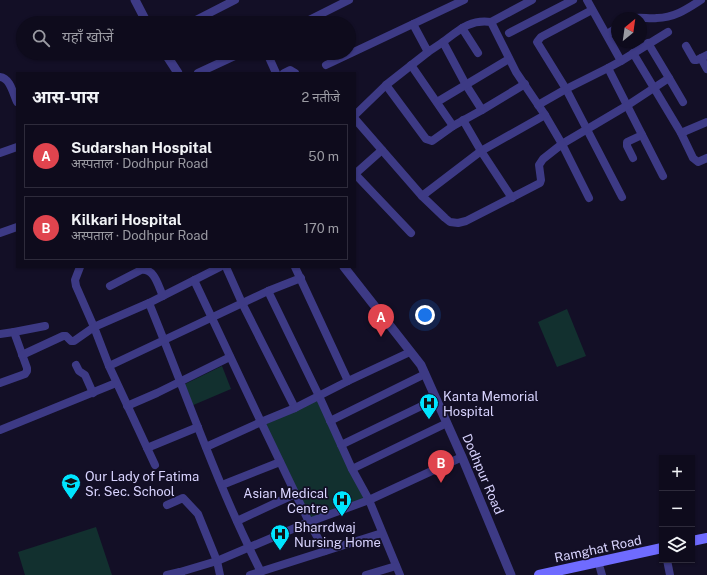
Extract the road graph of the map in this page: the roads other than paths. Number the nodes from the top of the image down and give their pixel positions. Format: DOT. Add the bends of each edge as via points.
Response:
graph roads {
  1 [pos="135,0"];
  2 [pos="235,0"];
  3 [pos="349,0"];
  4 [pos="464,0"];
  5 [pos="532,0"];
  6 [pos="573,0"];
  7 [pos="587,0"];
  8 [pos="702,0"];
  9 [pos="223,3"];
  10 [pos="592,10"];
  11 [pos="143,16"];
  12 [pos="202,16"];
  13 [pos="317,16"];
  14 [pos="647,18"];
  15 [pos="491,22"];
  16 [pos="413,24"];
  17 [pos="462,28"];
  18 [pos="611,32"];
  19 [pos="668,32"];
  20 [pos="510,33"];
  21 [pos="607,34"];
  22 [pos="443,42"];
  23 [pos="648,43"];
  24 [pos="686,46"];
  25 [pos="356,51"];
  26 [pos="428,52"];
  27 [pos="478,53"];
  28 [pos="634,53"];
  29 [pos="704,57"];
  30 [pos="509,59"];
  31 [pos="170,60"];
  32 [pos="226,60"];
  33 [pos="270,60"];
  34 [pos="337,60"];
  35 [pos="621,60"];
  36 [pos="326,65"];
  37 [pos="411,66"];
  38 [pos="608,68"];
  39 [pos="707,69"];
  40 [pos="177,72"];
  41 [pos="200,72"];
  42 [pos="276,72"];
  43 [pos="0,77"];
  44 [pos="669,78"];
  45 [pos="525,84"];
  46 [pos="386,85"];
  47 [pos="466,85"];
  48 [pos="566,89"];
  49 [pos="654,89"];
  50 [pos="16,100"];
  51 [pos="437,102"];
  52 [pos="683,102"];
  53 [pos="538,105"];
  54 [pos="628,105"];
  55 [pos="482,110"];
  56 [pos="356,114"];
  57 [pos="545,115"];
  58 [pos="356,120"];
  59 [pos="463,120"];
  60 [pos="707,122"];
  61 [pos="453,126"];
  62 [pos="587,128"];
  63 [pos="681,133"];
  64 [pos="642,135"];
  65 [pos="562,144"];
  66 [pos="16,147"];
  67 [pos="382,150"];
  68 [pos="481,150"];
  69 [pos="0,153"];
  70 [pos="632,158"];
  71 [pos="707,158"];
  72 [pos="356,173"];
  73 [pos="356,175"];
  74 [pos="664,176"];
  75 [pos="422,196"];
  76 [pos="622,197"];
  77 [pos="512,198"];
  78 [pos="589,198"];
  79 [pos="16,227"];
  80 [pos="0,233"];
  81 [pos="411,233"];
  82 [pos="80,268"];
  83 [pos="218,268"];
  84 [pos="226,268"];
  85 [pos="295,268"];
  86 [pos="345,268"];
  87 [pos="300,278"];
  88 [pos="194,280"];
  89 [pos="110,286"];
  90 [pos="268,291"];
  91 [pos="163,296"];
  92 [pos="149,303"];
  93 [pos="242,303"];
  94 [pos="211,318"];
  95 [pos="45,326"];
  96 [pos="94,327"];
  97 [pos="14,332"];
  98 [pos="0,334"];
  99 [pos="164,339"];
  100 [pos="410,352"];
  101 [pos="22,355"];
  102 [pos="230,357"];
  103 [pos="76,364"];
  104 [pos="109,366"];
  105 [pos="425,374"];
  106 [pos="348,380"];
  107 [pos="180,382"];
  108 [pos="116,383"];
  109 [pos="0,384"];
  110 [pos="93,393"];
  111 [pos="319,396"];
  112 [pos="436,399"];
  113 [pos="127,406"];
  114 [pos="295,408"];
  115 [pos="330,421"];
  116 [pos="261,422"];
  117 [pos="447,423"];
  118 [pos="198,428"];
  119 [pos="0,430"];
  120 [pos="341,445"];
  121 [pos="206,447"];
  122 [pos="147,448"];
  123 [pos="462,457"];
  124 [pos="280,462"];
  125 [pos="155,465"];
  126 [pos="352,469"];
  127 [pos="222,486"];
  128 [pos="296,494"];
  129 [pos="369,500"];
  130 [pos="167,505"];
  131 [pos="237,521"];
  132 [pos="309,522"];
  133 [pos="382,533"];
  134 [pos="707,538"];
  135 [pos="695,540"];
  136 [pos="707,545"];
  137 [pos="248,547"];
  138 [pos="695,547"];
  139 [pos="659,549"];
  140 [pos="325,551"];
  141 [pos="659,556"];
  142 [pos="217,561"];
  143 [pos="668,563"];
  144 [pos="396,566"];
  145 [pos="261,572"];
  146 [pos="601,572"];
  147 [pos="180,573"];
  148 [pos="166,575"];
  149 [pos="220,575"];
  150 [pos="250,575"];
  151 [pos="366,575"];
  152 [pos="400,575"];
  153 [pos="511,575"];
  154 [pos="539,575"];
  155 [pos="570,575"];
  156 [pos="670,575"];
  1 -- 11 [label="street"];
  2 -- 9 [label="street"];
  3 -- 13 [label="street"];
  4 -- 16 [label="street"];
  5 -- 15 [label="street"];
  6 -- 20 [label="street"];
  7 -- 10 [label="street"];
  8 -- 14 [label="street" via="672,16"];
  9 -- 12 [label="street"];
  10 -- 21 [label="street"];
  10 -- 48 [label="street" via="541,37 537,42"];
  15 -- 17 [label="street" via="480,21"];
  15 -- 30 [label="street"];
  16 -- 25 [label="street"];
  16 -- 26 [label="street"];
  17 -- 22 [label="street"];
  17 -- 27 [label="street"];
  18 -- 21 [label="street"];
  19 -- 23 [label="street"];
  21 -- 35 [label="street"];
  22 -- 26 [label="street"];
  22 -- 47 [label="street"];
  23 -- 28 [label="street"];
  23 -- 44 [label="street"];
  24 -- 29 [label="street" via="694,60"];
  26 -- 37 [label="street"];
  28 -- 35 [label="street"];
  28 -- 49 [label="street"];
  29 -- 39 [label="street"];
  30 -- 45 [label="street"];
  30 -- 47 [label="street"];
  31 -- 40 [label="street"];
  32 -- 41 [label="street"];
  33 -- 42 [label="street"];
  34 -- 36 [label="street"];
  35 -- 38 [label="street"];
  37 -- 46 [label="street"];
  37 -- 51 [label="street"];
  38 -- 48 [label="street"];
  38 -- 54 [label="street"];
  43 -- 50 [label="street" via="8,81"];
  44 -- 49 [label="street"];
  44 -- 52 [label="street"];
  45 -- 53 [label="street"];
  45 -- 55 [label="street"];
  46 -- 56 [label="street"];
  46 -- 61 [label="street" via="426,139 432,140"];
  47 -- 51 [label="street"];
  47 -- 55 [label="street"];
  48 -- 53 [label="street"];
  48 -- 62 [label="street"];
  49 -- 54 [label="street"];
  49 -- 63 [label="street"];
  51 -- 61 [label="street"];
  53 -- 57 [label="street"];
  54 -- 62 [label="street"];
  54 -- 64 [label="street"];
  55 -- 59 [label="street"];
  57 -- 65 [label="street"];
  57 -- 68 [label="street"];
  58 -- 67 [label="street"];
  59 -- 61 [label="street"];
  59 -- 68 [label="street"];
  60 -- 63 [label="street"];
  62 -- 65 [label="street"];
  62 -- 76 [label="street"];
  63 -- 71 [label="street" via="695,161"];
  64 -- 70 [label="street" via="627,142"];
  64 -- 74 [label="street"];
  65 -- 77 [label="street" via="539,164 540,183"];
  65 -- 78 [label="street"];
  66 -- 69 [label="street"];
  67 -- 72 [label="street"];
  67 -- 75 [label="street"];
  68 -- 75 [label="street"];
  68 -- 77 [label="street"];
  73 -- 81 [label="street"];
  75 -- 77 [label="street" via="450,222 458,224"];
  79 -- 80 [label="street"];
  82 -- 96 [label="street" via="75,280 76,286"];
  83 -- 88 [label="street"];
  84 -- 93 [label="street"];
  85 -- 87 [label="street"];
  86 -- 100 [label="street, Dodhpur Road"];
  87 -- 90 [label="street"];
  87 -- 106 [label="street"];
  88 -- 91 [label="street"];
  88 -- 94 [label="street"];
  89 -- 91 [label="street" via="146,269 154,276"];
  90 -- 93 [label="street"];
  90 -- 111 [label="street"];
  91 -- 92 [label="street"];
  92 -- 96 [label="street"];
  92 -- 99 [label="street"];
  93 -- 94 [label="street"];
  93 -- 114 [label="street"];
  94 -- 99 [label="street"];
  94 -- 102 [label="street"];
  95 -- 97 [label="street"];
  96 -- 101 [label="street" via="74,341 63,336"];
  96 -- 104 [label="street"];
  97 -- 98 [label="street"];
  97 -- 101 [label="street"];
  99 -- 104 [label="street"];
  99 -- 107 [label="street"];
  100 -- 105 [label="street, Dodhpur Road"];
  100 -- 106 [label="street"];
  101 -- 109 [label="street" via="27,368 25,374"];
  102 -- 107 [label="street"];
  102 -- 116 [label="street"];
  103 -- 110 [label="street" via="79,371 85,375"];
  104 -- 108 [label="street"];
  105 -- 112 [label="street, Dodhpur Road"];
  105 -- 115 [label="street"];
  106 -- 111 [label="street"];
  107 -- 113 [label="street"];
  107 -- 118 [label="street"];
  108 -- 110 [label="street"];
  108 -- 113 [label="street"];
  110 -- 119 [label="street"];
  111 -- 114 [label="street"];
  111 -- 115 [label="street"];
  112 -- 117 [label="street, Dodhpur Road"];
  112 -- 120 [label="street"];
  113 -- 122 [label="street"];
  114 -- 116 [label="street"];
  115 -- 120 [label="street"];
  116 -- 121 [label="street"];
  116 -- 124 [label="street"];
  117 -- 123 [label="street, Dodhpur Road"];
  117 -- 126 [label="street"];
  118 -- 121 [label="street"];
  118 -- 122 [label="street"];
  120 -- 126 [label="street"];
  121 -- 127 [label="street"];
  122 -- 125 [label="street"];
  123 -- 129 [label="street"];
  123 -- 153 [label="street, Dodhpur Road"];
  124 -- 127 [label="street"];
  124 -- 128 [label="street"];
  126 -- 129 [label="street"];
  127 -- 131 [label="street"];
  128 -- 131 [label="street"];
  128 -- 132 [label="street"];
  129 -- 132 [label="street"];
  129 -- 133 [label="street"];
  130 -- 142 [label="street" via="183,498 198,514"];
  131 -- 137 [label="street"];
  132 -- 137 [label="street"];
  132 -- 140 [label="street"];
  133 -- 140 [label="street"];
  133 -- 144 [label="street"];
  134 -- 135 [label="main road"];
  136 -- 138 [label="main road"];
  137 -- 142 [label="street"];
  137 -- 145 [label="street"];
  139 -- 154 [label="main road, Ramghat Road"];
  140 -- 145 [label="street"];
  141 -- 146 [label="main road, Ramghat Road"];
  142 -- 147 [label="street"];
  142 -- 149 [label="street"];
  143 -- 156 [label="street"];
  144 -- 151 [label="street"];
  144 -- 152 [label="street"];
  145 -- 150 [label="street"];
  146 -- 155 [label="main road, Ramghat Road"];
  147 -- 148 [label="street"];
}
